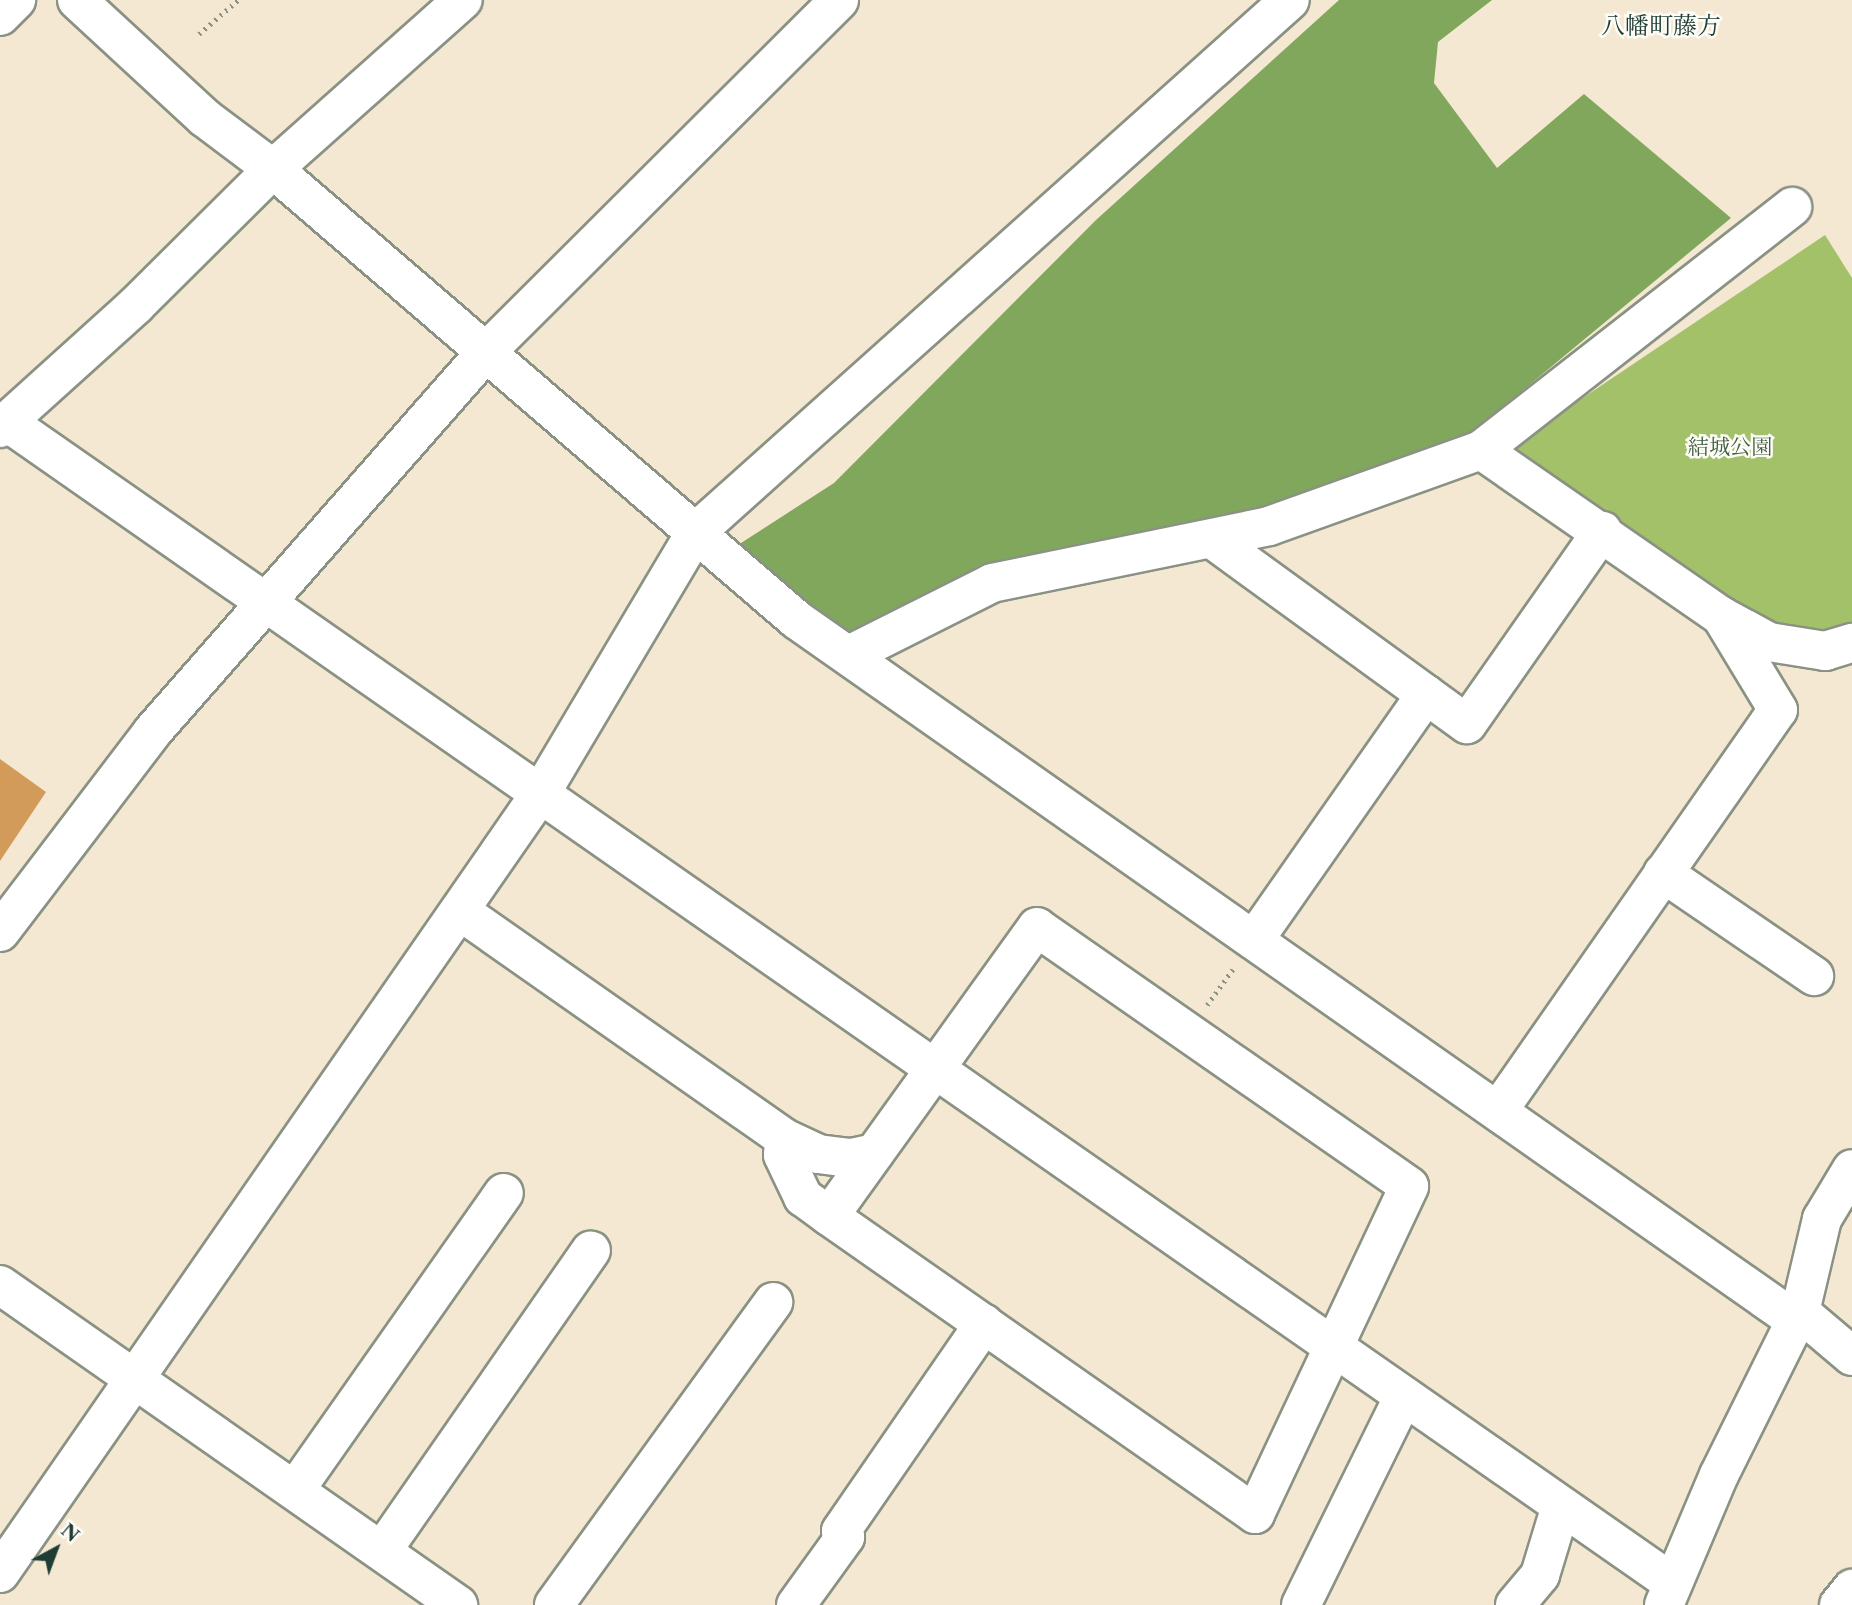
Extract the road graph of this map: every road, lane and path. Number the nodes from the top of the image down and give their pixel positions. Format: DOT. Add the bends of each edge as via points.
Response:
graph roads {
  1 [pos="16,0"];
  2 [pos="77,0"];
  3 [pos="238,0"];
  4 [pos="463,0"];
  5 [pos="839,0"];
  6 [pos="1290,0"];
  7 [pos="0,16"];
  8 [pos="200,34"];
  9 [pos="273,169"];
  10 [pos="1792,207"];
  11 [pos="486,351"];
  12 [pos="4,425"];
  13 [pos="1481,450"];
  14 [pos="1602,531"];
  15 [pos="696,532"];
  16 [pos="1212,539"];
  17 [pos="263,603"];
  18 [pos="1721,617"];
  19 [pos="1852,643"];
  20 [pos="849,655"];
  21 [pos="1426,694"];
  22 [pos="542,791"];
  23 [pos="1663,873"];
  24 [pos="460,911"];
  25 [pos="0,932"];
  26 [pos="1254,940"];
  27 [pos="1814,976"];
  28 [pos="1187,1032"];
  29 [pos="934,1069"];
  30 [pos="1498,1111"];
  31 [pos="784,1138"];
  32 [pos="874,1153"];
  33 [pos="1852,1169"];
  34 [pos="504,1193"];
  35 [pos="1852,1214"];
  36 [pos="829,1216"];
  37 [pos="1814,1244"];
  38 [pos="592,1250"];
  39 [pos="0,1285"];
  40 [pos="773,1302"];
  41 [pos="1798,1316"];
  42 [pos="984,1324"];
  43 [pos="1333,1348"];
  44 [pos="1852,1356"];
  45 [pos="134,1381"];
  46 [pos="1404,1396"];
  47 [pos="295,1490"];
  48 [pos="1561,1506"];
  49 [pos="382,1550"];
  50 [pos="0,1573"];
  51 [pos="1852,1589"];
  52 [pos="1667,1593"];
  53 [pos="458,1605"];
  54 [pos="554,1605"];
  55 [pos="796,1605"];
  56 [pos="1301,1605"];
  57 [pos="1515,1605"];
  58 [pos="1839,1605"];
  1 -- 7 [label="street"];
  2 -- 9 [label="street" via="205,118"];
  3 -- 8 [label="path"];
  4 -- 9 [label="street"];
  5 -- 11 [label="street"];
  6 -- 15 [label="street"];
  9 -- 11 [label="street"];
  9 -- 12 [label="street" via="136,305"];
  10 -- 13 [label="street"];
  11 -- 15 [label="street"];
  11 -- 17 [label="street"];
  12 -- 17 [label="street"];
  13 -- 14 [label="street"];
  13 -- 16 [label="street" via="1269,526"];
  14 -- 18 [label="street"];
  14 -- 21 [label="street" via="1467,724"];
  15 -- 20 [label="street" via="797,620"];
  15 -- 22 [label="street"];
  16 -- 20 [label="street" via="992,583"];
  16 -- 21 [label="street"];
  17 -- 22 [label="street"];
  17 -- 25 [label="street" via="153,731"];
  18 -- 19 [label="street" via="1769,642 1825,651"];
  18 -- 23 [label="street" via="1778,710"];
  20 -- 26 [label="street"];
  21 -- 26 [label="street"];
  22 -- 24 [label="street"];
  22 -- 29 [label="street"];
  23 -- 27 [label="street"];
  23 -- 30 [label="street"];
  24 -- 31 [label="street"];
  24 -- 45 [label="street"];
  26 -- 28 [label="path"];
  26 -- 30 [label="street"];
  28 -- 29 [label="street" via="1037,927"];
  28 -- 43 [label="street" via="1409,1186"];
  29 -- 32 [label="street"];
  29 -- 43 [label="street"];
  30 -- 41 [label="street"];
  31 -- 32 [label="street" via="818,1154 851,1158"];
  31 -- 36 [label="street" via="783,1155 803,1197"];
  32 -- 36 [label="street"];
  33 -- 37 [label="street" via="1822,1219"];
  34 -- 47 [label="street"];
  35 -- 37 [label="street"];
  36 -- 42 [label="street"];
  37 -- 41 [label="street"];
  38 -- 49 [label="street"];
  39 -- 45 [label="street"];
  40 -- 54 [label="street"];
  41 -- 44 [label="street"];
  41 -- 52 [label="street"];
  42 -- 43 [label="street" via="1255,1514"];
  42 -- 55 [label="street" via="841,1531 845,1537"];
  43 -- 46 [label="street"];
  45 -- 47 [label="street"];
  45 -- 50 [label="street"];
  46 -- 48 [label="street"];
  46 -- 56 [label="street"];
  47 -- 49 [label="street"];
  48 -- 52 [label="street"];
  48 -- 57 [label="street" via="1540,1575"];
  49 -- 53 [label="street"];
  51 -- 58 [label="street"];
}
